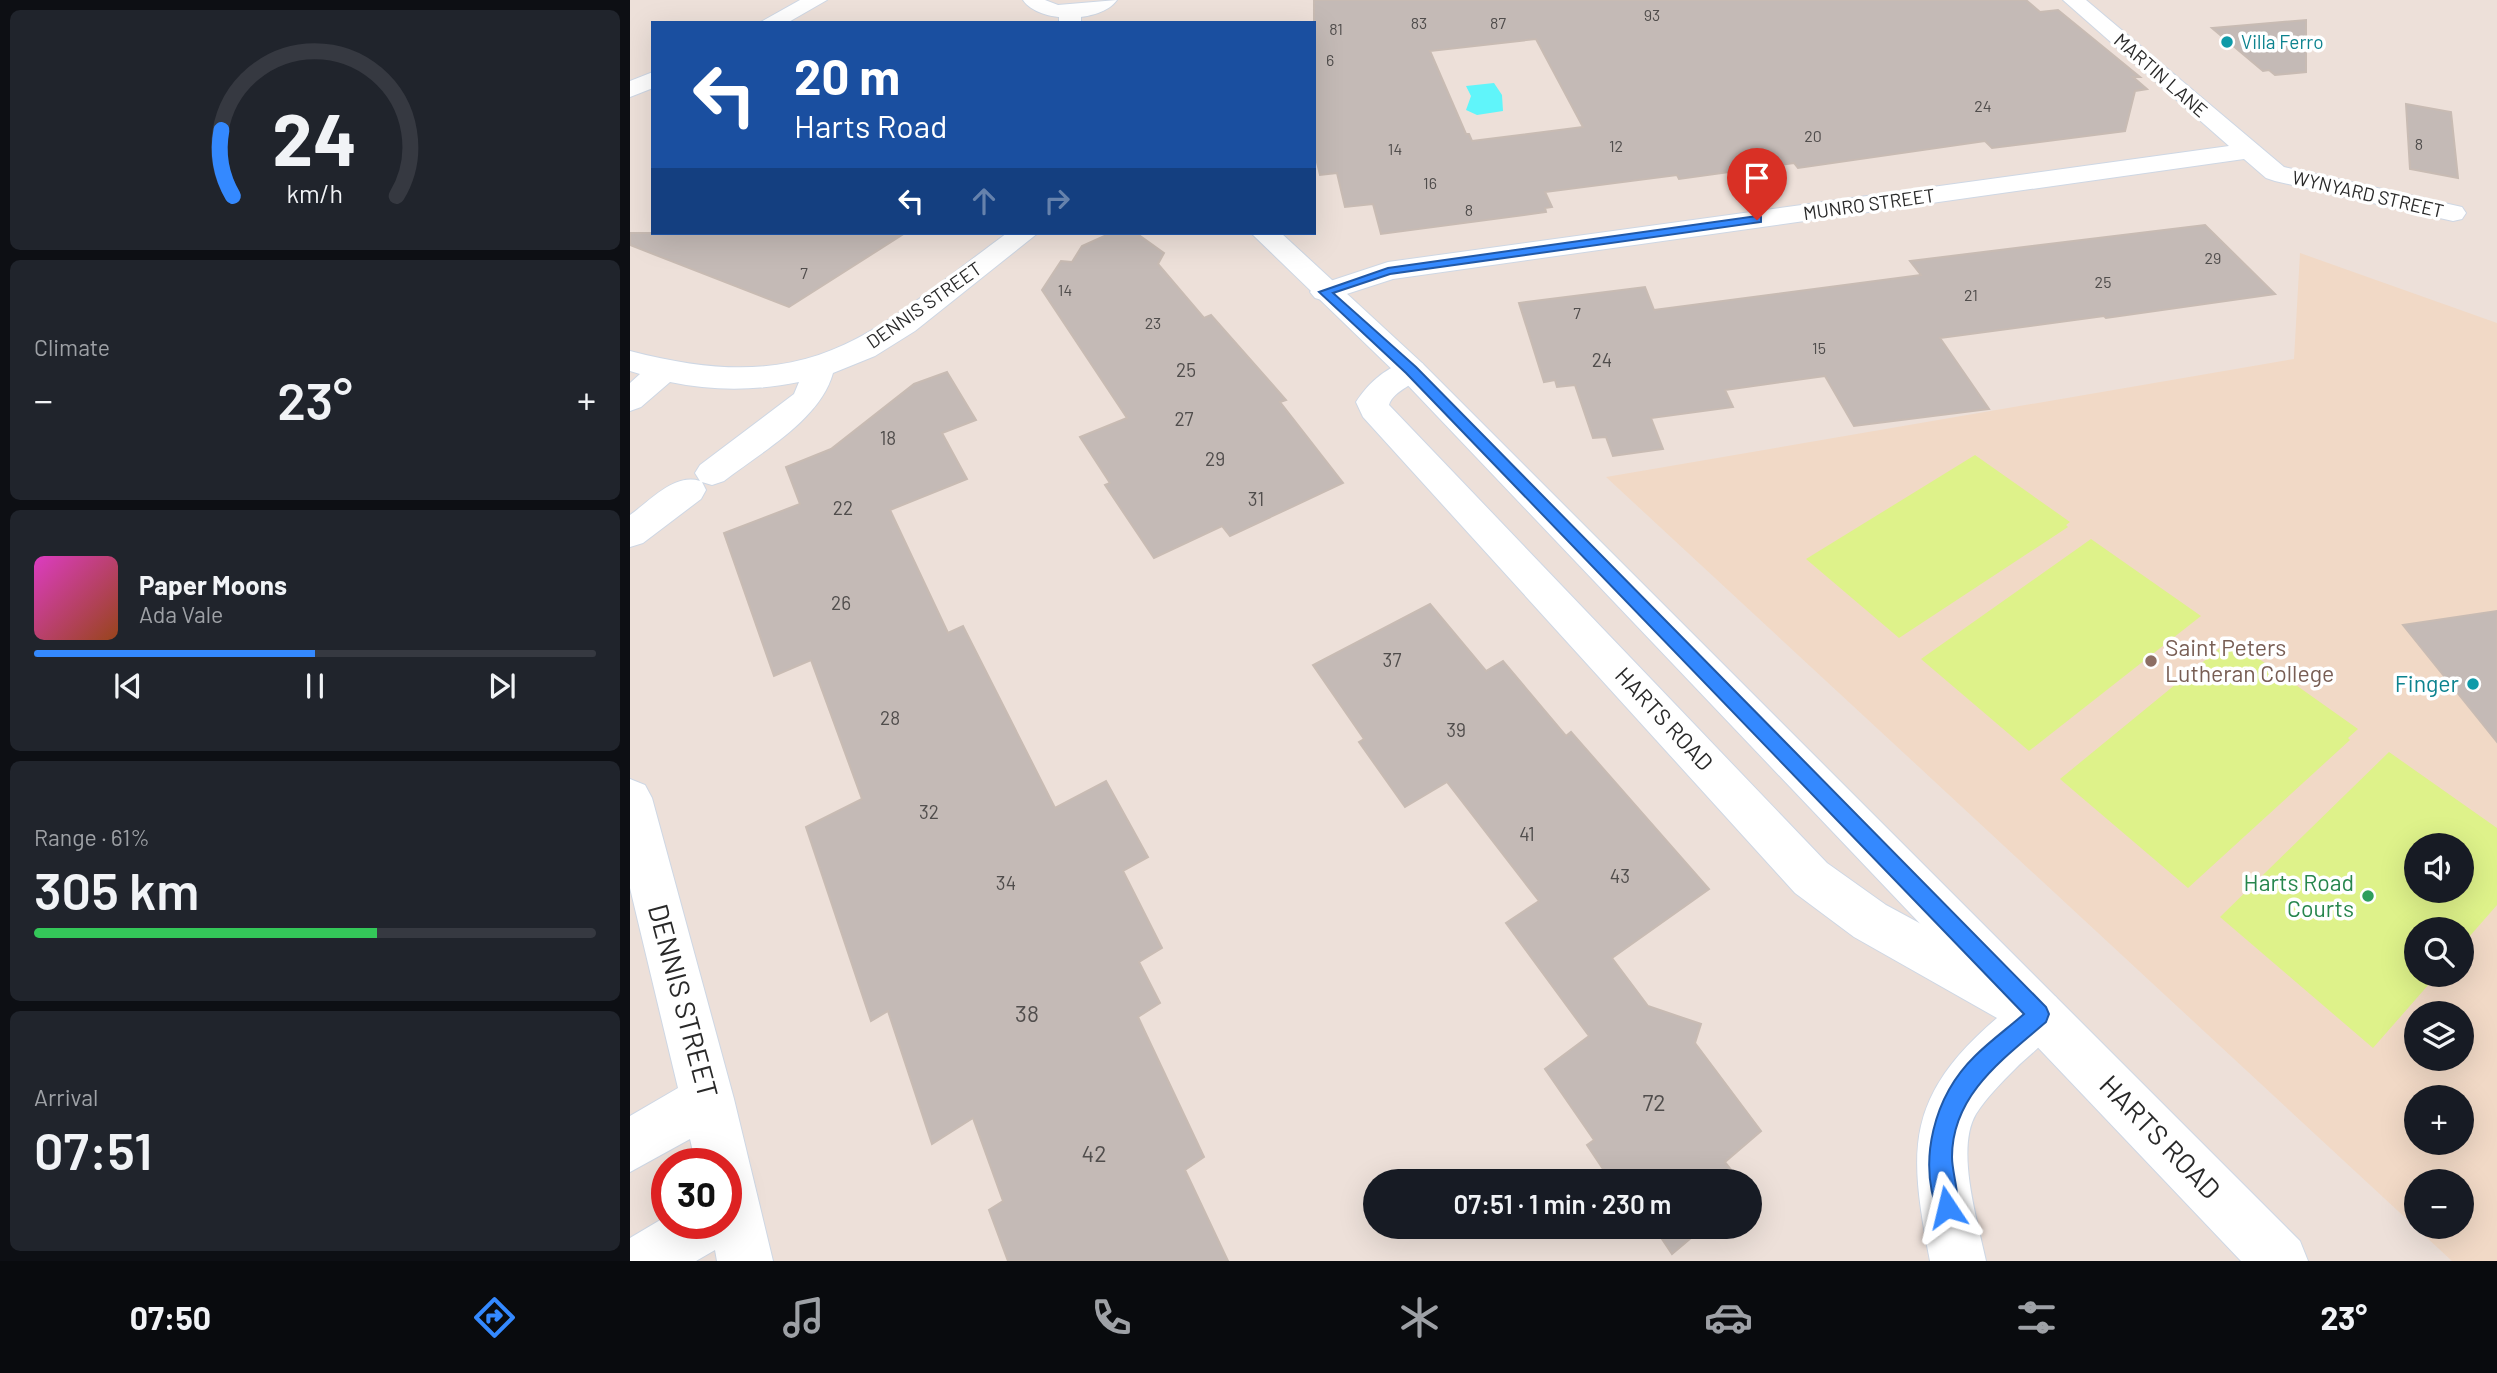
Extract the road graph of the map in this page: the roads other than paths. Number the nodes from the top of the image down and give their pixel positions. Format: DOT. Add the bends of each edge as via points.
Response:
graph roads {
  1 [pos="817,0"];
  2 [pos="1033,0"];
  3 [pos="1107,0"];
  4 [pos="2073,0"];
  5 [pos="1070,17"];
  6 [pos="774,21"];
  7 [pos="651,80"];
  8 [pos="630,90"];
  9 [pos="2249,151"];
  10 [pos="2453,213"];
  11 [pos="1021,235"];
  12 [pos="1267,235"];
  13 [pos="1325,292"];
  14 [pos="819,366"];
  15 [pos="647,367"];
  16 [pos="1411,370"];
  17 [pos="630,400"];
  18 [pos="630,534"];
  19 [pos="630,798"];
  20 [pos="2039,1014"];
  21 [pos="708,1098"];
  22 [pos="630,1146"];
  23 [pos="716,1148"];
  24 [pos="670,1239"];
  25 [pos="737,1239"];
  26 [pos="643,1261"];
  27 [pos="745,1261"];
  28 [pos="1958,1261"];
  29 [pos="2280,1261"];
  1 -- 6 [label="street"];
  2 -- 5 [label="street"];
  3 -- 5 [label="street"];
  4 -- 9 [label="street, MARTIN LANE"];
  7 -- 8 [label="street"];
  9 -- 10 [label="street, WYNYARD STREET" via="2275,173"];
  9 -- 13 [label="street, MUNRO STREET" via="1388,271"];
  11 -- 14 [label="street, DENNIS STREET" via="883,337"];
  12 -- 13 [label="street, HARTS ROAD"];
  13 -- 16 [label="street, HARTS ROAD"];
  14 -- 15 [label="street, DENNIS STREET" via="744,379 701,379"];
  14 -- 18 [label="street" via="805,401"];
  15 -- 17 [label="street, DENNIS STREET"];
  16 -- 20 [label="street, HARTS ROAD"];
  16 -- 20 [label="street, HARTS ROAD" via="1378,393 1374,409 1811,878 1870,920"];
  19 -- 21 [label="street, DENNIS STREET"];
  20 -- 28 [label="street" via="1972,1074 1945,1118 1941,1169"];
  20 -- 29 [label="street, HARTS ROAD"];
  21 -- 22 [label="street"];
  21 -- 23 [label="street, DENNIS STREET"];
  24 -- 26 [label="street"];
  25 -- 27 [label="street, DENNIS STREET"];
}
